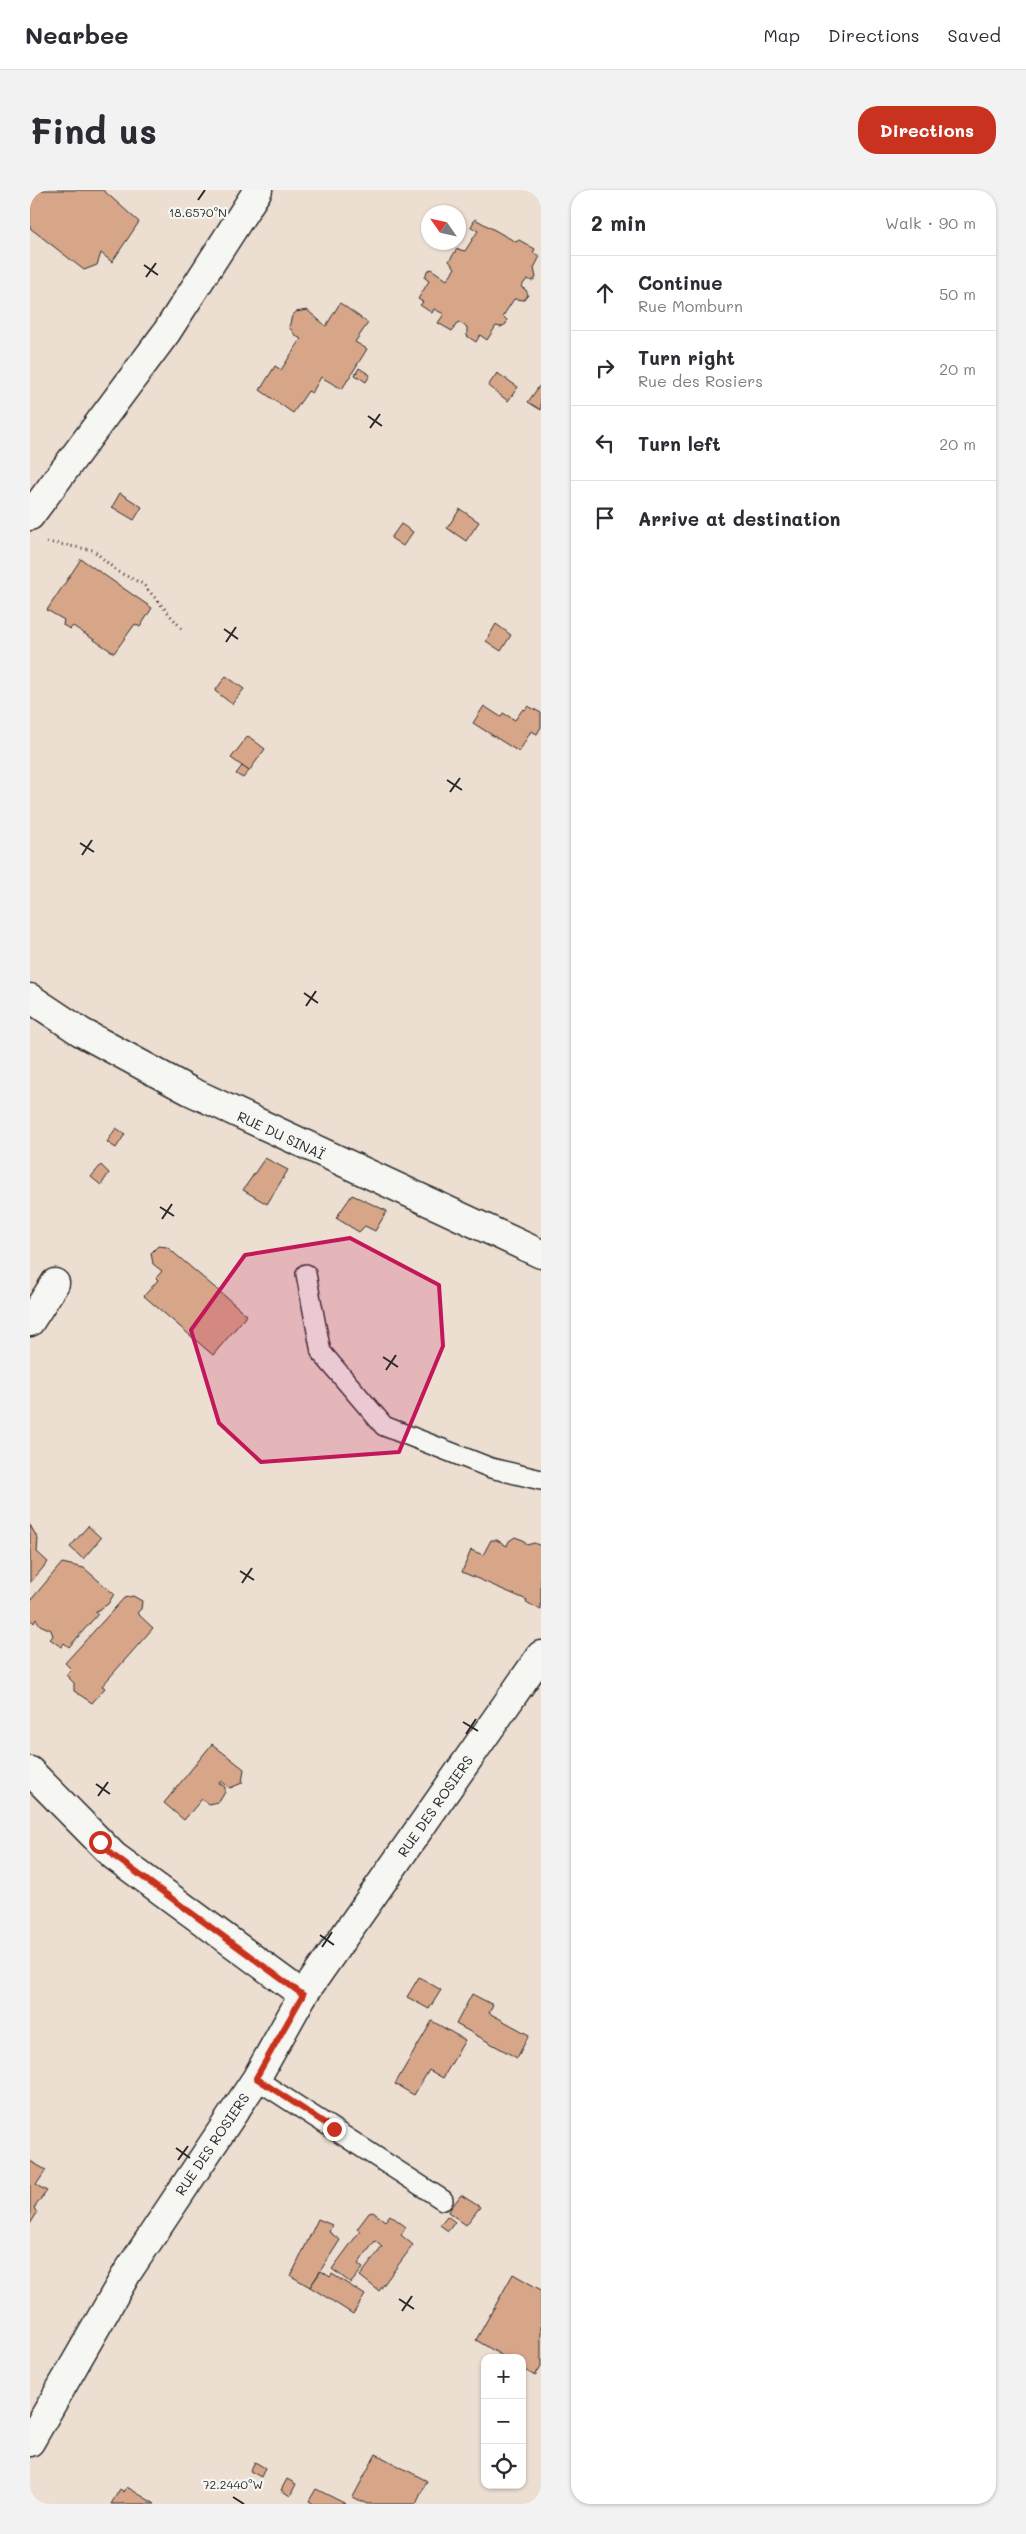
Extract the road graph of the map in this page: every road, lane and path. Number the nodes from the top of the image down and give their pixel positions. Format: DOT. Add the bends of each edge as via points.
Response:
graph roads {
  1 [pos="258,190"];
  2 [pos="30,516"];
  3 [pos="41,541"];
  4 [pos="183,630"];
  5 [pos="30,998"];
  6 [pos="541,1254"];
  7 [pos="306,1274"];
  8 [pos="55,1283"];
  9 [pos="30,1322"];
  10 [pos="541,1480"];
  11 [pos="541,1655"];
  12 [pos="30,1771"];
  13 [pos="303,1995"];
  14 [pos="256,2078"];
  15 [pos="443,2200"];
  16 [pos="30,2442"];
  1 -- 2 [label="street" via="166,333"];
  3 -- 4 [label="path" via="93,550 118,572 143,584"];
  5 -- 6 [label="street, RUE DU SINAÏ" via="81,1032 190,1091"];
  7 -- 10 [label="lane" via="322,1352 384,1426 491,1468"];
  8 -- 9 [label="street"];
  11 -- 13 [label="street, RUE DES ROSIERS"];
  12 -- 13 [label="street" via="114,1856"];
  13 -- 14 [label="street, RUE DES ROSIERS"];
  14 -- 15 [label="lane"];
  14 -- 16 [label="street, RUE DES ROSIERS" via="127,2273"];
}
